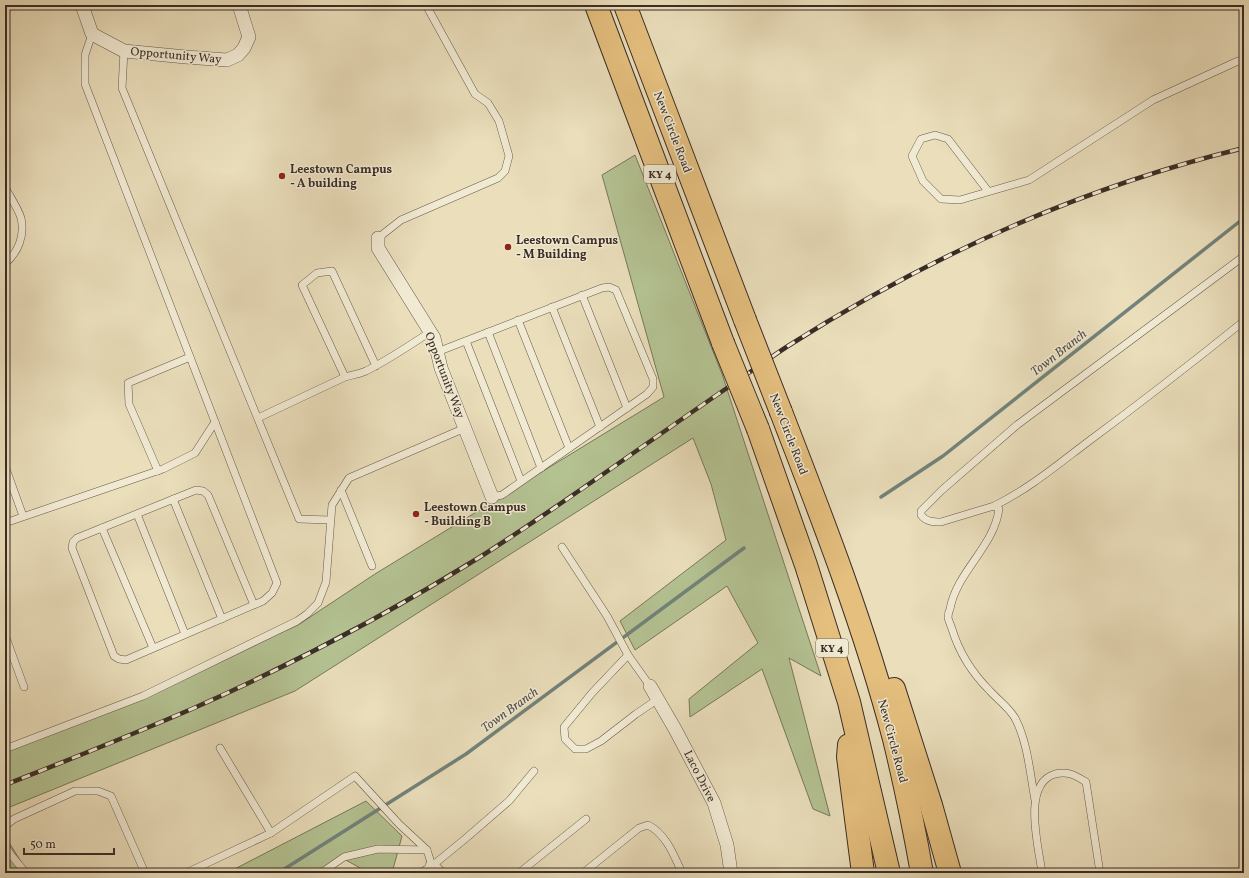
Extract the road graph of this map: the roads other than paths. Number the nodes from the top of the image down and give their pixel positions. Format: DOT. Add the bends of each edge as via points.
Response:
graph roads {
  1 [pos="82,5"];
  2 [pos="239,5"];
  3 [pos="426,5"];
  4 [pos="596,5"];
  5 [pos="626,5"];
  6 [pos="92,34"];
  7 [pos="124,51"];
  8 [pos="1244,60"];
  9 [pos="5,187"];
  10 [pos="988,191"];
  11 [pos="378,238"];
  12 [pos="1244,256"];
  13 [pos="5,264"];
  14 [pos="582,295"];
  15 [pos="552,307"];
  16 [pos="518,320"];
  17 [pos="1244,321"];
  18 [pos="430,332"];
  19 [pos="488,332"];
  20 [pos="466,341"];
  21 [pos="437,352"];
  22 [pos="190,357"];
  23 [pos="376,366"];
  24 [pos="345,377"];
  25 [pos="627,408"];
  26 [pos="258,418"];
  27 [pos="215,422"];
  28 [pos="600,427"];
  29 [pos="464,428"];
  30 [pos="569,448"];
  31 [pos="5,466"];
  32 [pos="541,468"];
  33 [pos="158,471"];
  34 [pos="521,481"];
  35 [pos="341,490"];
  36 [pos="492,497"];
  37 [pos="173,499"];
  38 [pos="994,506"];
  39 [pos="137,514"];
  40 [pos="23,516"];
  41 [pos="330,520"];
  42 [pos="5,523"];
  43 [pos="102,528"];
  44 [pos="562,547"];
  45 [pos="372,566"];
  46 [pos="254,605"];
  47 [pos="222,619"];
  48 [pos="185,634"];
  49 [pos="5,635"];
  50 [pos="153,648"];
  51 [pos="868,651"];
  52 [pos="628,655"];
  53 [pos="650,686"];
  54 [pos="24,687"];
  55 [pos="658,699"];
  56 [pos="849,702"];
  57 [pos="220,748"];
  58 [pos="5,749"];
  59 [pos="534,771"];
  60 [pos="1035,800"];
  61 [pos="586,819"];
  62 [pos="5,826"];
  63 [pos="270,833"];
  64 [pos="5,846"];
  65 [pos="427,850"];
  66 [pos="435,869"];
  67 [pos="26,873"];
  68 [pos="146,873"];
  69 [pos="186,873"];
  70 [pos="321,873"];
  71 [pos="420,873"];
  72 [pos="519,873"];
  73 [pos="583,873"];
  74 [pos="682,873"];
  75 [pos="731,873"];
  76 [pos="863,873"];
  77 [pos="889,873"];
  78 [pos="922,873"];
  79 [pos="950,873"];
  80 [pos="1042,873"];
  81 [pos="1100,873"];
  1 -- 6 [label="street"];
  2 -- 7 [label="street, Opportunity Way" via="249,37 238,55 227,60"];
  3 -- 11 [label="lane" via="475,94 488,103 499,121 510,156 505,171 498,178 400,220"];
  4 -- 56 [label="highway, KY 4, bridge" via="723,343 758,429 806,565"];
  5 -- 51 [label="highway, New Circle Road / KY 4, bridge" via="838,561"];
  6 -- 7 [label="street, Opportunity Way"];
  6 -- 22 [label="lane" via="85,55 85,84"];
  7 -- 26 [label="lane" via="122,88"];
  8 -- 10 [label="lane" via="1153,100 1029,180"];
  9 -- 13 [label="lane" via="21,218 22,234 13,256"];
  10 -- 10 [label="lane" via="960,200 941,200 923,181 912,156 921,139 935,135 948,139"];
  11 -- 18 [label="street, Opportunity Way" via="378,248"];
  12 -- 38 [label="lane" via="1017,425 928,503 921,511 921,515 932,522 941,522"];
  14 -- 15 [label="lane"];
  14 -- 25 [label="lane"];
  14 -- 25 [label="lane" via="602,288 616,290 653,379 653,387 647,394"];
  15 -- 16 [label="lane"];
  15 -- 28 [label="lane"];
  16 -- 19 [label="lane"];
  16 -- 30 [label="lane"];
  17 -- 38 [label="lane" via="1074,453"];
  18 -- 21 [label="street, Opportunity Way"];
  18 -- 23 [label="lane"];
  19 -- 20 [label="lane"];
  19 -- 32 [label="lane"];
  20 -- 21 [label="lane"];
  20 -- 34 [label="lane"];
  21 -- 29 [label="street, Opportunity Way"];
  22 -- 27 [label="lane"];
  22 -- 33 [label="lane" via="128,383 129,404"];
  23 -- 24 [label="lane"];
  23 -- 24 [label="lane" via="332,271 317,273 302,285"];
  24 -- 26 [label="lane"];
  25 -- 28 [label="lane"];
  26 -- 41 [label="lane" via="300,519"];
  27 -- 33 [label="lane" via="195,453"];
  27 -- 46 [label="lane" via="276,583 272,593 264,601"];
  28 -- 30 [label="lane"];
  29 -- 35 [label="lane" via="349,478"];
  29 -- 36 [label="street, Opportunity Way"];
  30 -- 32 [label="lane"];
  31 -- 40 [label="lane"];
  32 -- 34 [label="lane"];
  33 -- 40 [label="lane"];
  34 -- 36 [label="lane" via="502,494"];
  35 -- 41 [label="lane" via="332,505"];
  35 -- 45 [label="lane"];
  37 -- 39 [label="lane"];
  37 -- 46 [label="lane" via="196,490 208,495"];
  37 -- 47 [label="lane"];
  38 -- 60 [label="lane" via="999,509 992,534 958,585 948,617 956,642 969,665 1017,721 1025,745"];
  39 -- 43 [label="lane"];
  39 -- 48 [label="lane"];
  40 -- 42 [label="lane"];
  41 -- 58 [label="lane" via="326,582 318,603 307,614 143,696"];
  43 -- 50 [label="lane"];
  43 -- 50 [label="lane" via="78,538 73,542 72,548 114,656 126,660"];
  44 -- 52 [label="lane" via="607,616"];
  46 -- 47 [label="lane"];
  47 -- 48 [label="lane"];
  48 -- 50 [label="lane"];
  49 -- 54 [label="lane"];
  51 -- 78 [label="highway, New Circle Road / KY 4" via="894,739"];
  51 -- 79 [label="highway" via="893,686 899,702"];
  52 -- 53 [label="lane"];
  52 -- 55 [label="lane" via="570,719 564,727 565,738 575,749 586,749"];
  53 -- 55 [label="street, Laco Drive"];
  55 -- 75 [label="street, Laco Drive" via="714,803 727,845"];
  56 -- 76 [label="highway" via="848,757"];
  56 -- 77 [label="highway, KY 4"];
  57 -- 63 [label="lane"];
  59 -- 66 [label="lane" via="509,801"];
  60 -- 80 [label="lane" via="1034,814"];
  60 -- 81 [label="lane" via="1039,787 1048,776 1061,772 1076,775 1086,782"];
  61 -- 72 [label="lane"];
  62 -- 68 [label="lane" via="14,819 75,791 98,791 111,796"];
  63 -- 65 [label="lane" via="355,776"];
  63 -- 69 [label="lane"];
  64 -- 67 [label="lane"];
  65 -- 66 [label="lane"];
  65 -- 70 [label="lane" via="378,849 344,857"];
  66 -- 71 [label="lane"];
  73 -- 74 [label="lane" via="639,828 648,824 667,841"];
}
